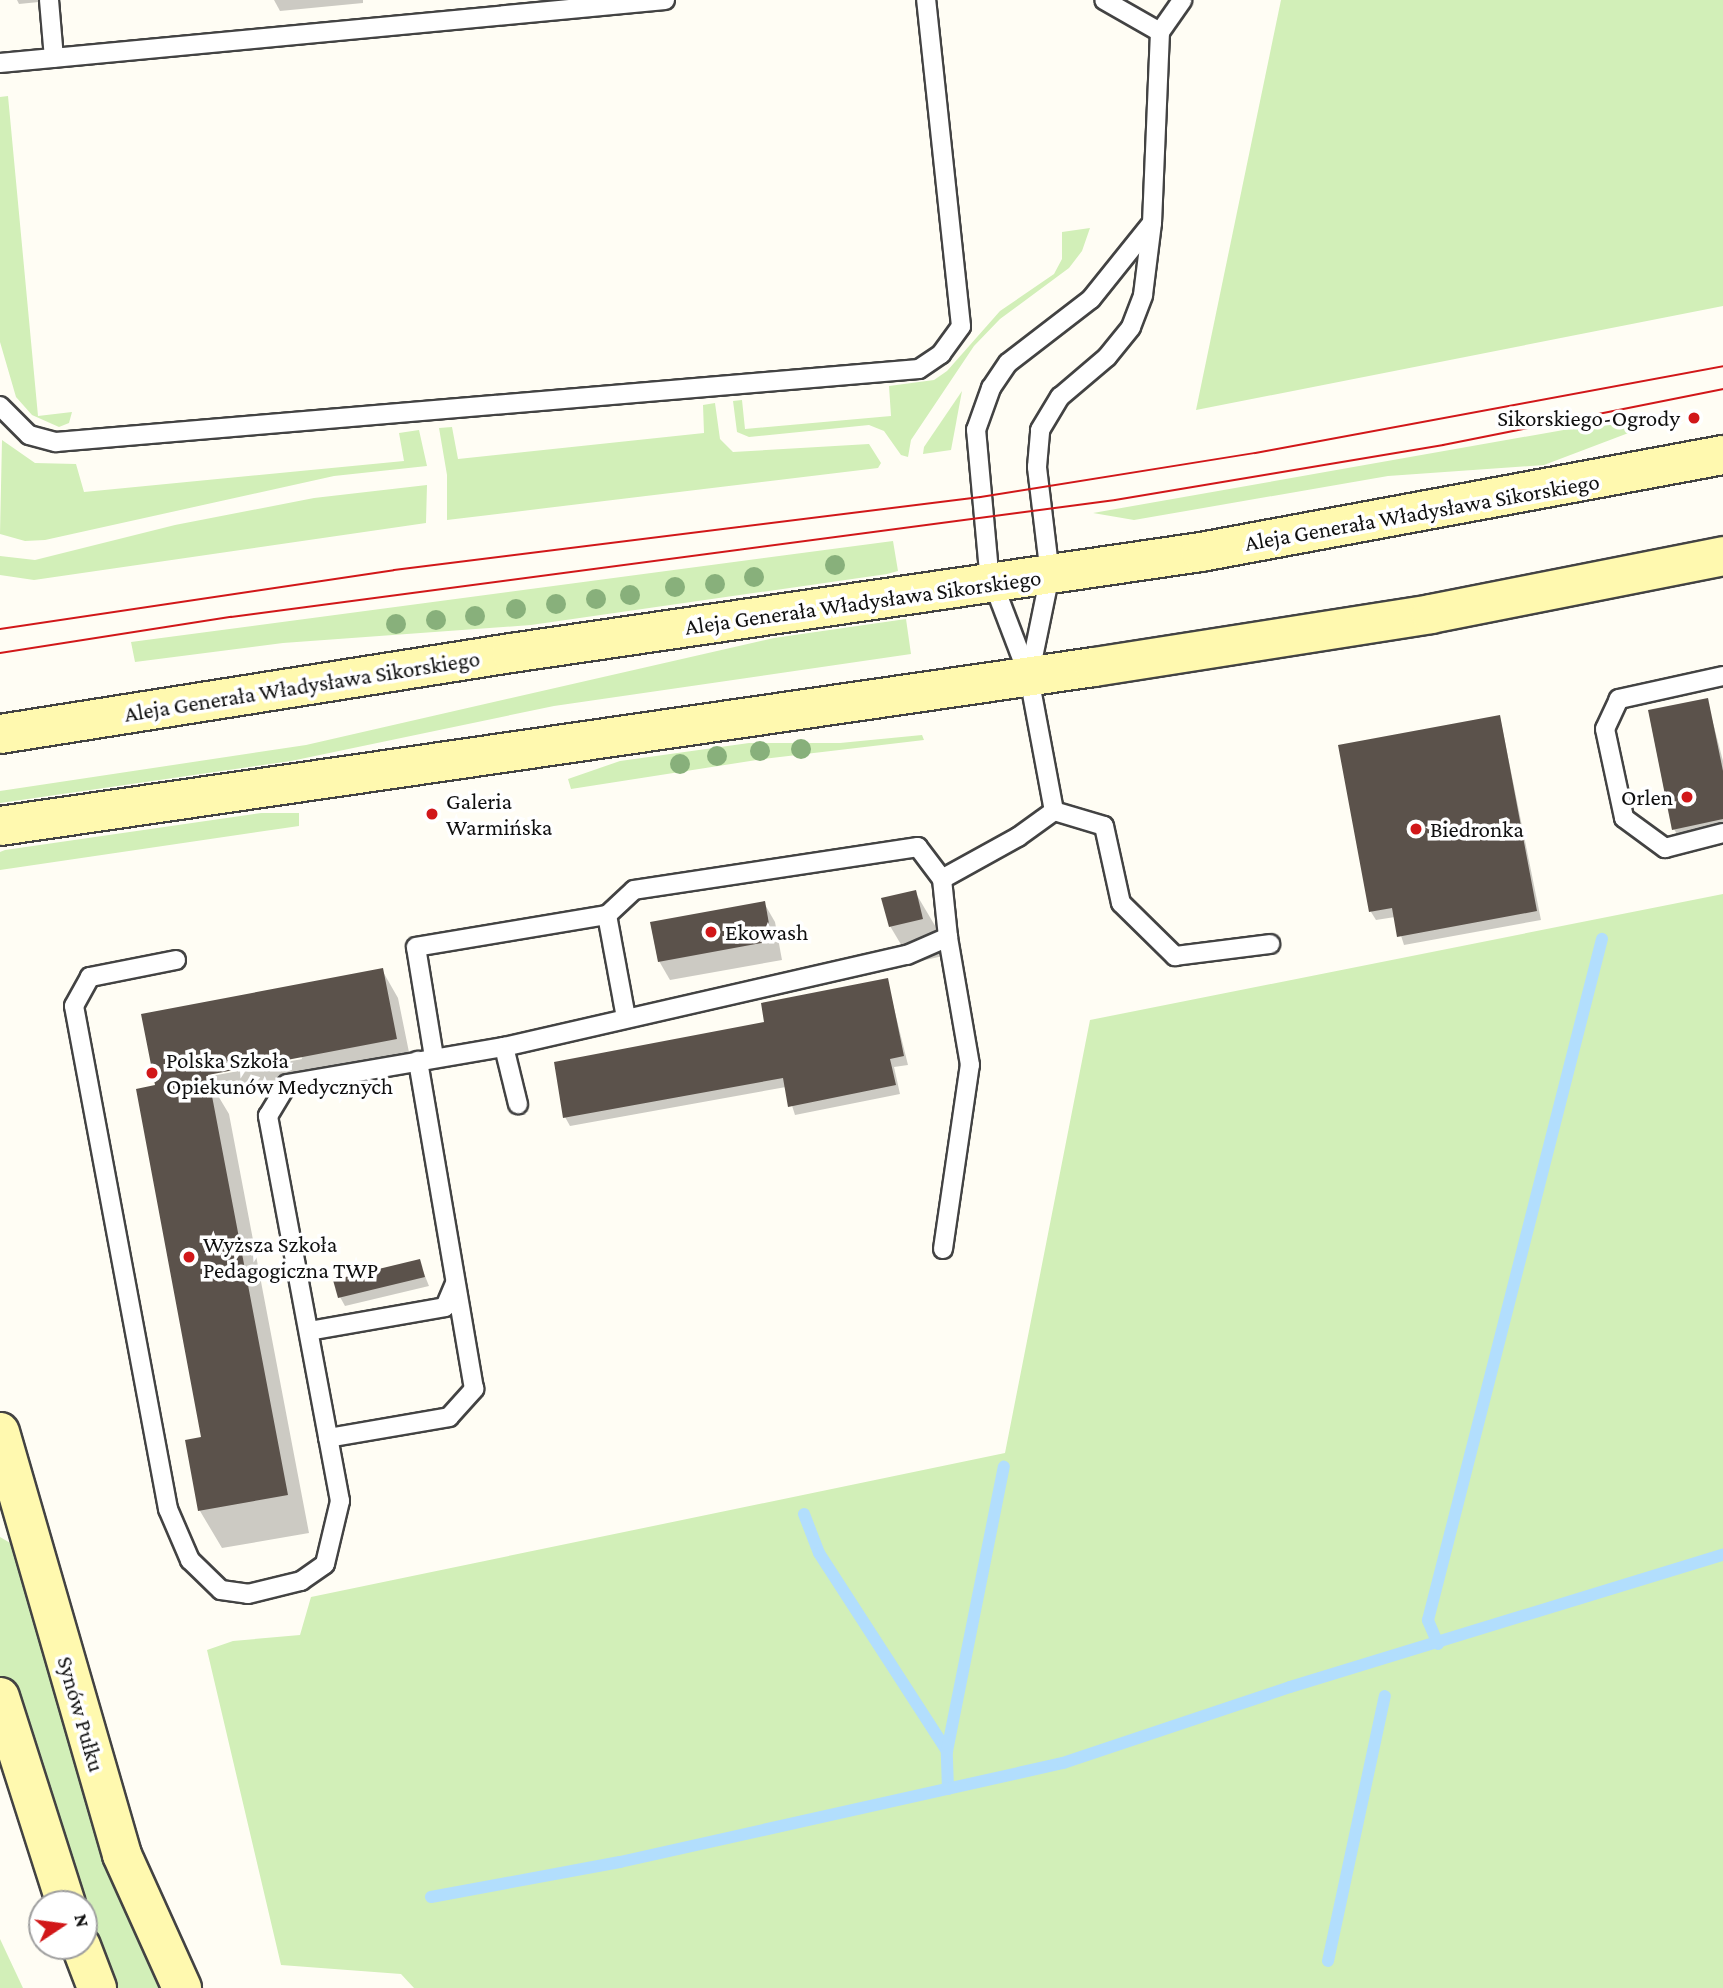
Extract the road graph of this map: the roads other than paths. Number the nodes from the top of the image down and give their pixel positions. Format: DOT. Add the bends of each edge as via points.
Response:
graph roads {
  1 [pos="49,0"];
  2 [pos="665,0"];
  3 [pos="926,0"];
  4 [pos="1104,0"];
  5 [pos="1182,0"];
  6 [pos="1160,32"];
  7 [pos="54,58"];
  8 [pos="0,63"];
  9 [pos="1152,223"];
  10 [pos="0,406"];
  11 [pos="1723,455"];
  12 [pos="1723,556"];
  13 [pos="1050,575"];
  14 [pos="992,584"];
  15 [pos="1723,676"];
  16 [pos="1029,677"];
  17 [pos="0,734"];
  18 [pos="1054,811"];
  19 [pos="0,826"];
  20 [pos="1723,833"];
  21 [pos="942,879"];
  22 [pos="607,915"];
  23 [pos="948,937"];
  24 [pos="1270,944"];
  25 [pos="176,960"];
  26 [pos="626,1018"];
  27 [pos="503,1047"];
  28 [pos="426,1059"];
  29 [pos="518,1104"];
  30 [pos="943,1249"];
  31 [pos="455,1283"];
  32 [pos="309,1331"];
  33 [pos="0,1432"];
  34 [pos="328,1438"];
  35 [pos="0,1697"];
  36 [pos="62,1890"];
  37 [pos="86,1960"];
  38 [pos="97,1988"];
  39 [pos="181,1988"];
  1 -- 7 [label="lane"];
  2 -- 7 [label="lane"];
  3 -- 10 [label="lane" via="961,326 941,354 919,369 56,442 29,435"];
  4 -- 6 [label="lane"];
  5 -- 6 [label="lane"];
  6 -- 9 [label="lane"];
  7 -- 8 [label="lane"];
  9 -- 13 [label="lane" via="1143,295 1131,327 1107,358 1060,397 1040,430 1037,467"];
  9 -- 14 [label="lane" via="1091,299 1018,352 988,394 974,450"];
  11 -- 13 [label="main road, Aleja Generała Władysława Sikorskiego" via="1201,552"];
  12 -- 16 [label="main road" via="1431,614"];
  13 -- 14 [label="main road, Aleja Generała Władysława Sikorskiego"];
  13 -- 16 [label="lane"];
  14 -- 16 [label="lane"];
  14 -- 17 [label="main road, Aleja Generała Władysława Sikorskiego" via="511,653"];
  15 -- 20 [label="lane" via="1619,699 1605,729 1624,818 1665,848"];
  16 -- 18 [label="lane"];
  16 -- 19 [label="main road"];
  18 -- 21 [label="lane" via="1018,837"];
  18 -- 24 [label="lane" via="1104,826 1121,903 1175,956"];
  21 -- 22 [label="lane" via="918,847 634,890"];
  21 -- 23 [label="lane"];
  22 -- 26 [label="lane"];
  22 -- 28 [label="lane" via="416,947"];
  23 -- 26 [label="lane" via="907,955"];
  23 -- 30 [label="lane" via="971,1065"];
  25 -- 34 [label="lane" via="90,977 74,1006 169,1509 190,1560 221,1590 248,1594 301,1581 326,1564 340,1501"];
  26 -- 27 [label="lane"];
  27 -- 28 [label="lane"];
  27 -- 29 [label="lane"];
  28 -- 31 [label="lane"];
  28 -- 32 [label="lane" via="288,1084 268,1116"];
  31 -- 32 [label="lane" via="445,1307"];
  31 -- 34 [label="lane" via="474,1389 449,1417"];
  32 -- 34 [label="lane"];
  33 -- 39 [label="main road, Synów Pułku" via="122,1855"];
  35 -- 36 [label="main road"];
  37 -- 38 [label="main road"];
}
